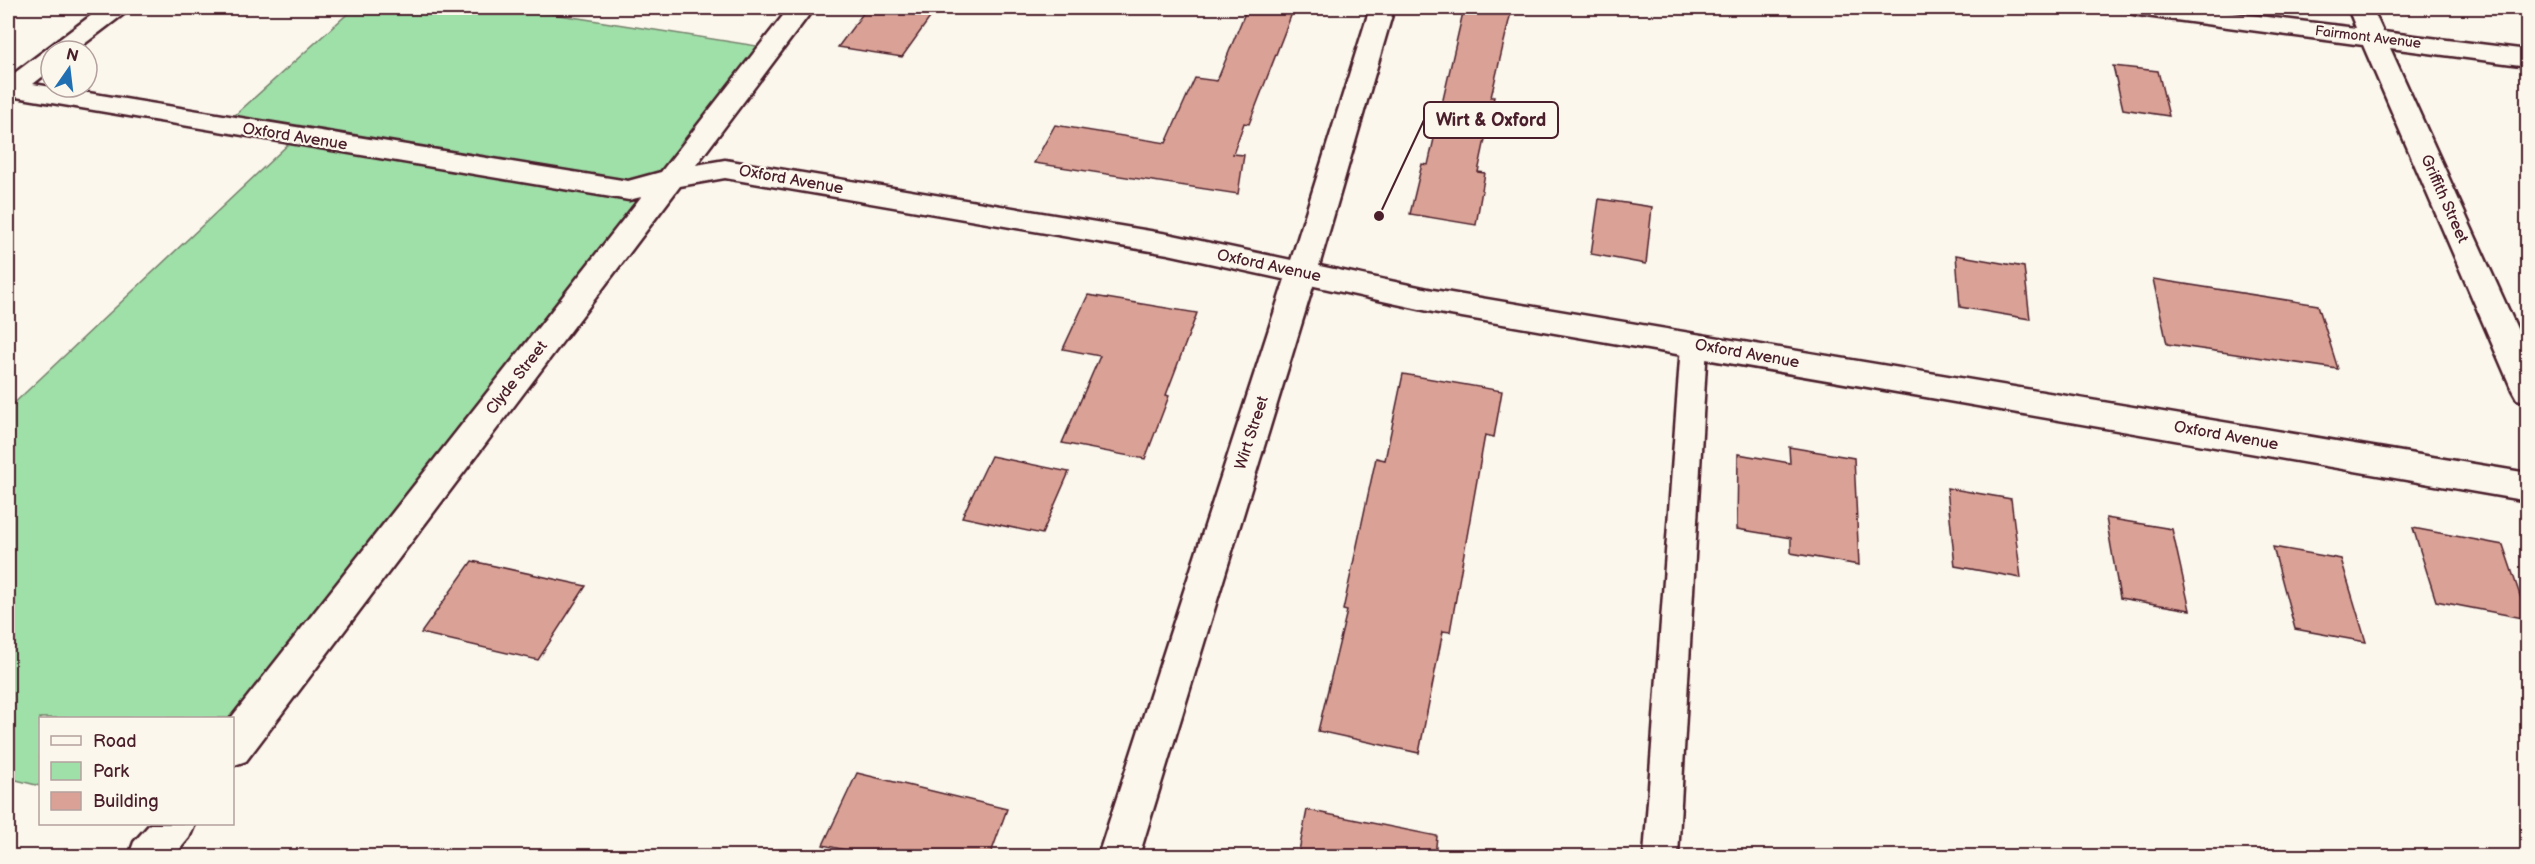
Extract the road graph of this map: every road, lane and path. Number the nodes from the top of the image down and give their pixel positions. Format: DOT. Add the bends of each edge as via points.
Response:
graph roads {
  1 [pos="116,8"];
  2 [pos="802,8"];
  3 [pos="1382,8"];
  4 [pos="2138,8"];
  5 [pos="2360,8"];
  6 [pos="2373,38"];
  7 [pos="75,39"];
  8 [pos="2528,58"];
  9 [pos="39,66"];
  10 [pos="9,89"];
  11 [pos="671,178"];
  12 [pos="1302,273"];
  13 [pos="1694,345"];
  14 [pos="2528,390"];
  15 [pos="2528,487"];
  16 [pos="234,745"];
  17 [pos="174,825"];
  18 [pos="149,856"];
  19 [pos="1118,856"];
  20 [pos="1661,856"];
  1 -- 7 [label="street"];
  2 -- 11 [label="street, Clyde Street"];
  3 -- 12 [label="street, Wirt Street"];
  4 -- 6 [label="street, Fairmont Avenue"];
  5 -- 6 [label="street, Griffith Street"];
  6 -- 8 [label="street, Fairmont Avenue"];
  6 -- 14 [label="street, Griffith Street"];
  9 -- 10 [label="street"];
  10 -- 11 [label="street, Oxford Avenue" via="629,191"];
  11 -- 12 [label="street, Oxford Avenue" via="725,169 1168,244"];
  11 -- 16 [label="street, Clyde Street"];
  12 -- 13 [label="street, Oxford Avenue" via="1433,301"];
  12 -- 19 [label="street, Wirt Street"];
  13 -- 15 [label="street, Oxford Avenue"];
  13 -- 20 [label="lane"];
  17 -- 18 [label="street"];
}
